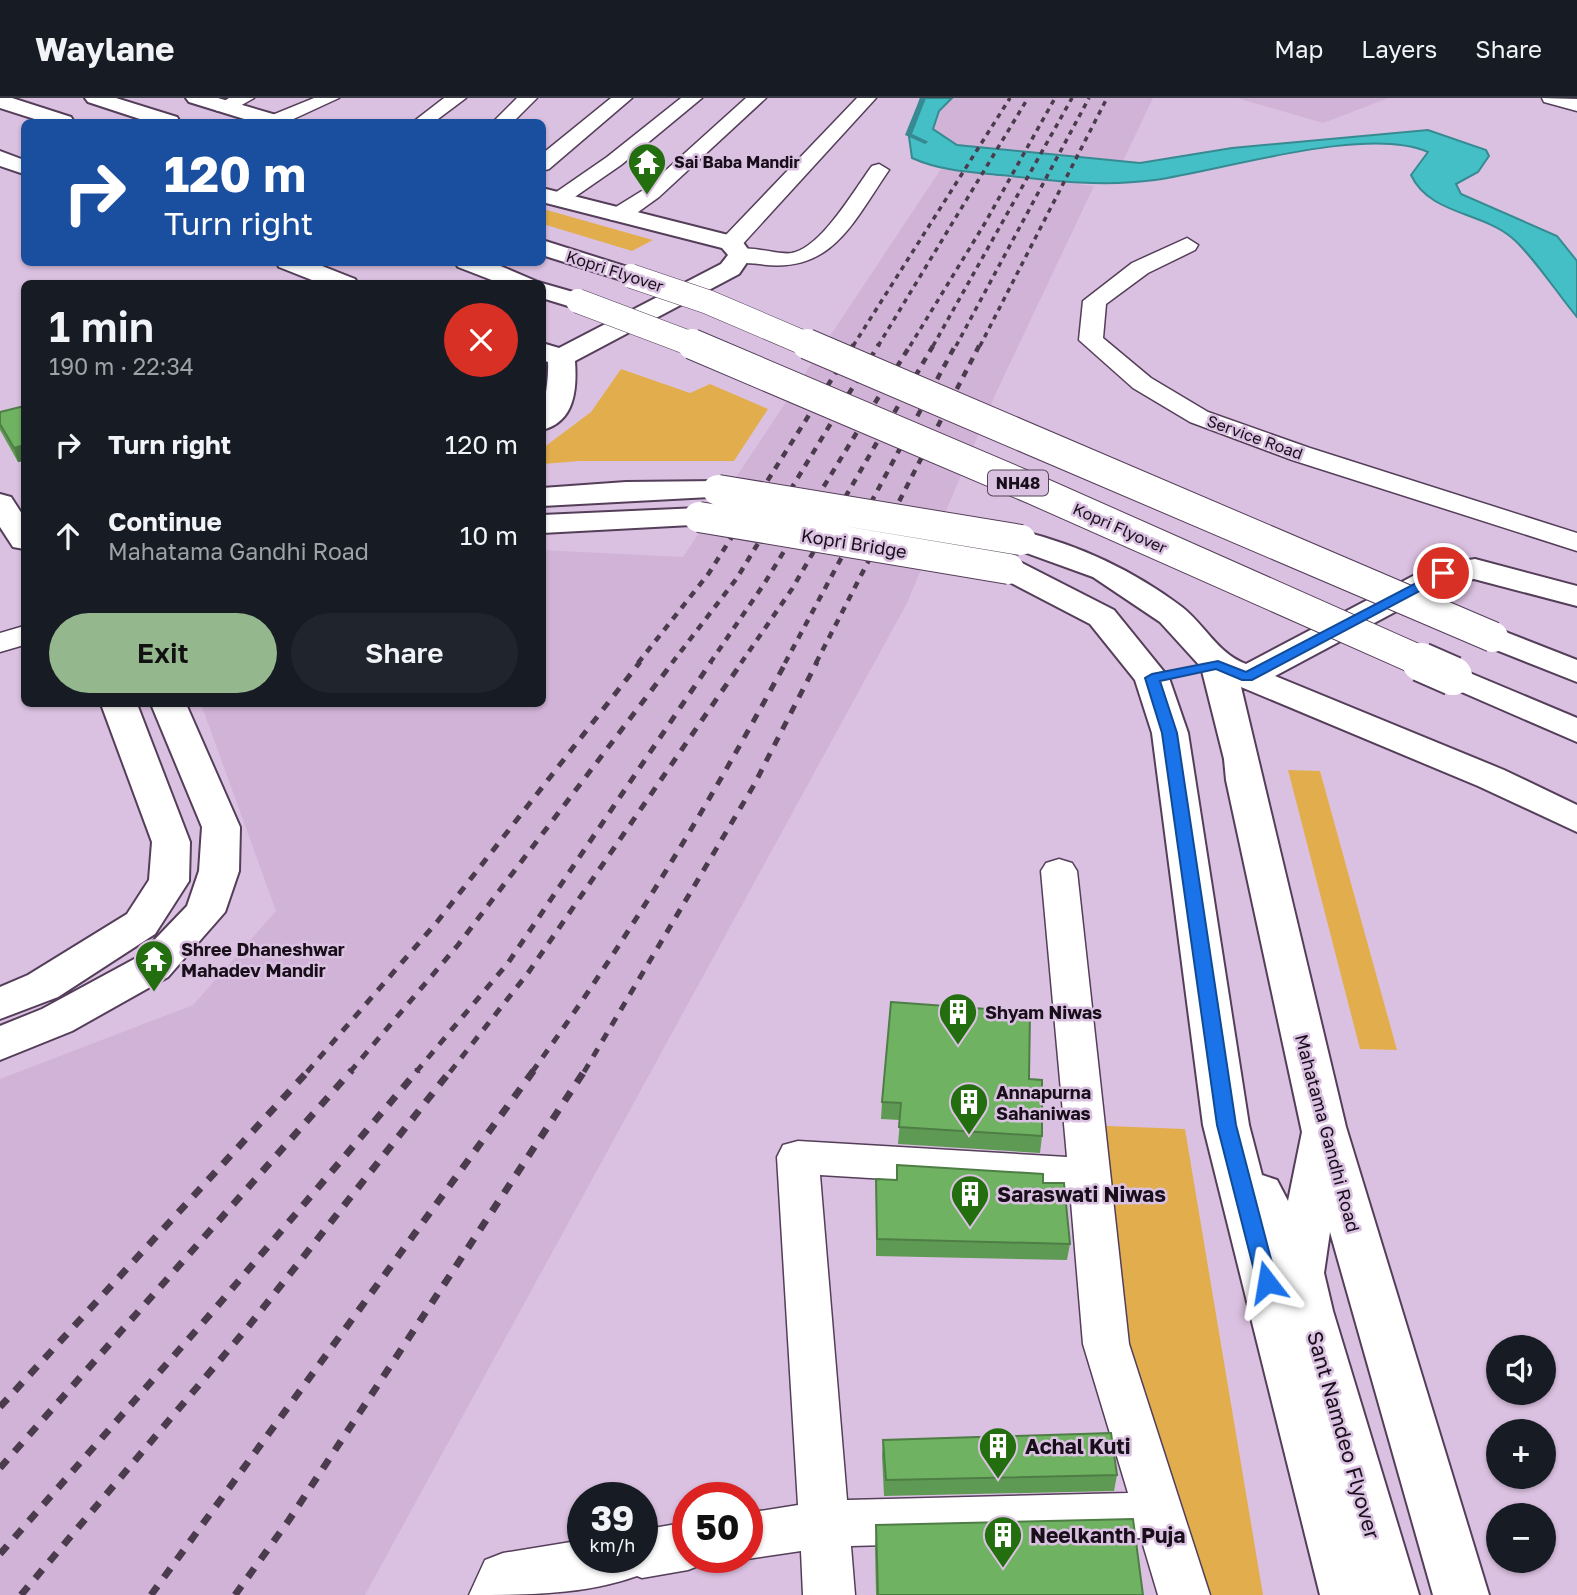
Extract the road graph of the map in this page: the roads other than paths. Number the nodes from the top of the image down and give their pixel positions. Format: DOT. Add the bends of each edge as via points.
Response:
graph roads {
  1 [pos="95,98"];
  2 [pos="196,98"];
  3 [pos="245,98"];
  4 [pos="330,98"];
  5 [pos="457,98"];
  6 [pos="528,98"];
  7 [pos="623,98"];
  8 [pos="693,98"];
  9 [pos="757,98"];
  10 [pos="867,98"];
  11 [pos="1551,98"];
  12 [pos="0,101"];
  13 [pos="1577,105"];
  14 [pos="224,107"];
  15 [pos="54,119"];
  16 [pos="160,119"];
  17 [pos="264,119"];
  18 [pos="281,119"];
  19 [pos="426,119"];
  20 [pos="505,119"];
  21 [pos="0,158"];
  22 [pos="546,161"];
  23 [pos="21,166"];
  24 [pos="879,170"];
  25 [pos="551,197"];
  26 [pos="619,215"];
  27 [pos="1187,245"];
  28 [pos="546,248"];
  29 [pos="736,249"];
  30 [pos="299,266"];
  31 [pos="478,266"];
  32 [pos="335,280"];
  33 [pos="516,280"];
  34 [pos="546,290"];
  35 [pos="552,354"];
  36 [pos="546,420"];
  37 [pos="546,497"];
  38 [pos="0,503"];
  39 [pos="546,524"];
  40 [pos="21,535"];
  41 [pos="1577,542"];
  42 [pos="1577,596"];
  43 [pos="21,636"];
  44 [pos="0,643"];
  45 [pos="1232,671"];
  46 [pos="1577,672"];
  47 [pos="1152,678"];
  48 [pos="120,707"];
  49 [pos="170,707"];
  50 [pos="1577,731"];
  51 [pos="1577,820"];
  52 [pos="220,827"];
  53 [pos="171,842"];
  54 [pos="1059,871"];
  55 [pos="50,1003"];
  56 [pos="0,1004"];
  57 [pos="0,1044"];
  58 [pos="1226,1125"];
  59 [pos="1323,1127"];
  60 [pos="1089,1175"];
  61 [pos="1304,1292"];
  62 [pos="1159,1515"];
  63 [pos="822,1524"];
  64 [pos="763,1533"];
  65 [pos="567,1567"];
  66 [pos="495,1595"];
  67 [pos="829,1595"];
  68 [pos="1184,1595"];
  69 [pos="1348,1595"];
  70 [pos="1391,1595"];
  71 [pos="1461,1595"];
  1 -- 16 [label="main road"];
  2 -- 14 [label="main road"];
  3 -- 14 [label="street"];
  4 -- 18 [label="street"];
  5 -- 19 [label="street"];
  6 -- 20 [label="street"];
  7 -- 22 [label="street"];
  8 -- 25 [label="street" via="614,161"];
  9 -- 26 [label="street" via="652,193"];
  10 -- 29 [label="street"];
  11 -- 13 [label="street"];
  12 -- 15 [label="main road"];
  14 -- 17 [label="main road"];
  21 -- 23 [label="main road"];
  24 -- 29 [label="street" via="830,236 803,257 782,259"];
  25 -- 26 [label="main road"];
  26 -- 29 [label="main road"];
  27 -- 41 [label="street, Service Road" via="1140,268 1095,301 1091,340 1142,383 1199,417"];
  28 -- 46 [label="main road, Kopri Flyover / NH48, bridge" via="709,302"];
  29 -- 35 [label="main road" via="730,269"];
  30 -- 32 [label="main road"];
  31 -- 33 [label="main road"];
  34 -- 50 [label="main road, Kopri Flyover / NH48, bridge" via="652,327 1021,484"];
  35 -- 36 [label="main road" via="564,390"];
  37 -- 45 [label="main road, bridge" via="718,490 1021,540 1104,570 1172,615"];
  38 -- 40 [label="main road"];
  39 -- 47 [label="main road, Kopri Bridge, bridge" via="699,517 1009,569 1102,617"];
  42 -- 45 [label="main road" via="1475,569 1443,573"];
  43 -- 44 [label="street"];
  45 -- 47 [label="main road"];
  45 -- 51 [label="main road" via="1491,778"];
  45 -- 59 [label="main road, Mahatama Gandhi Road" via="1244,780"];
  47 -- 58 [label="main road" via="1170,733"];
  48 -- 53 [label="main road"];
  49 -- 52 [label="main road"];
  52 -- 53 [label="main road"];
  52 -- 55 [label="main road" via="219,871 205,912 153,967"];
  53 -- 55 [label="main road" via="169,881 141,924"];
  54 -- 60 [label="street"];
  55 -- 56 [label="main road"];
  55 -- 57 [label="main road"];
  58 -- 61 [label="main road, Sant Namdeo Flyover"];
  58 -- 69 [label="main road"];
  59 -- 61 [label="main road, Sant Namdeo Flyover"];
  59 -- 71 [label="main road, Mahatama Gandhi Road"];
  60 -- 62 [label="street" via="1106,1344"];
  60 -- 63 [label="street" via="797,1157"];
  61 -- 70 [label="main road, Sant Namdeo Flyover"];
  62 -- 63 [label="street"];
  62 -- 68 [label="street"];
  63 -- 64 [label="street"];
  63 -- 67 [label="street"];
  65 -- 66 [label="street" via="503,1577"];
}
